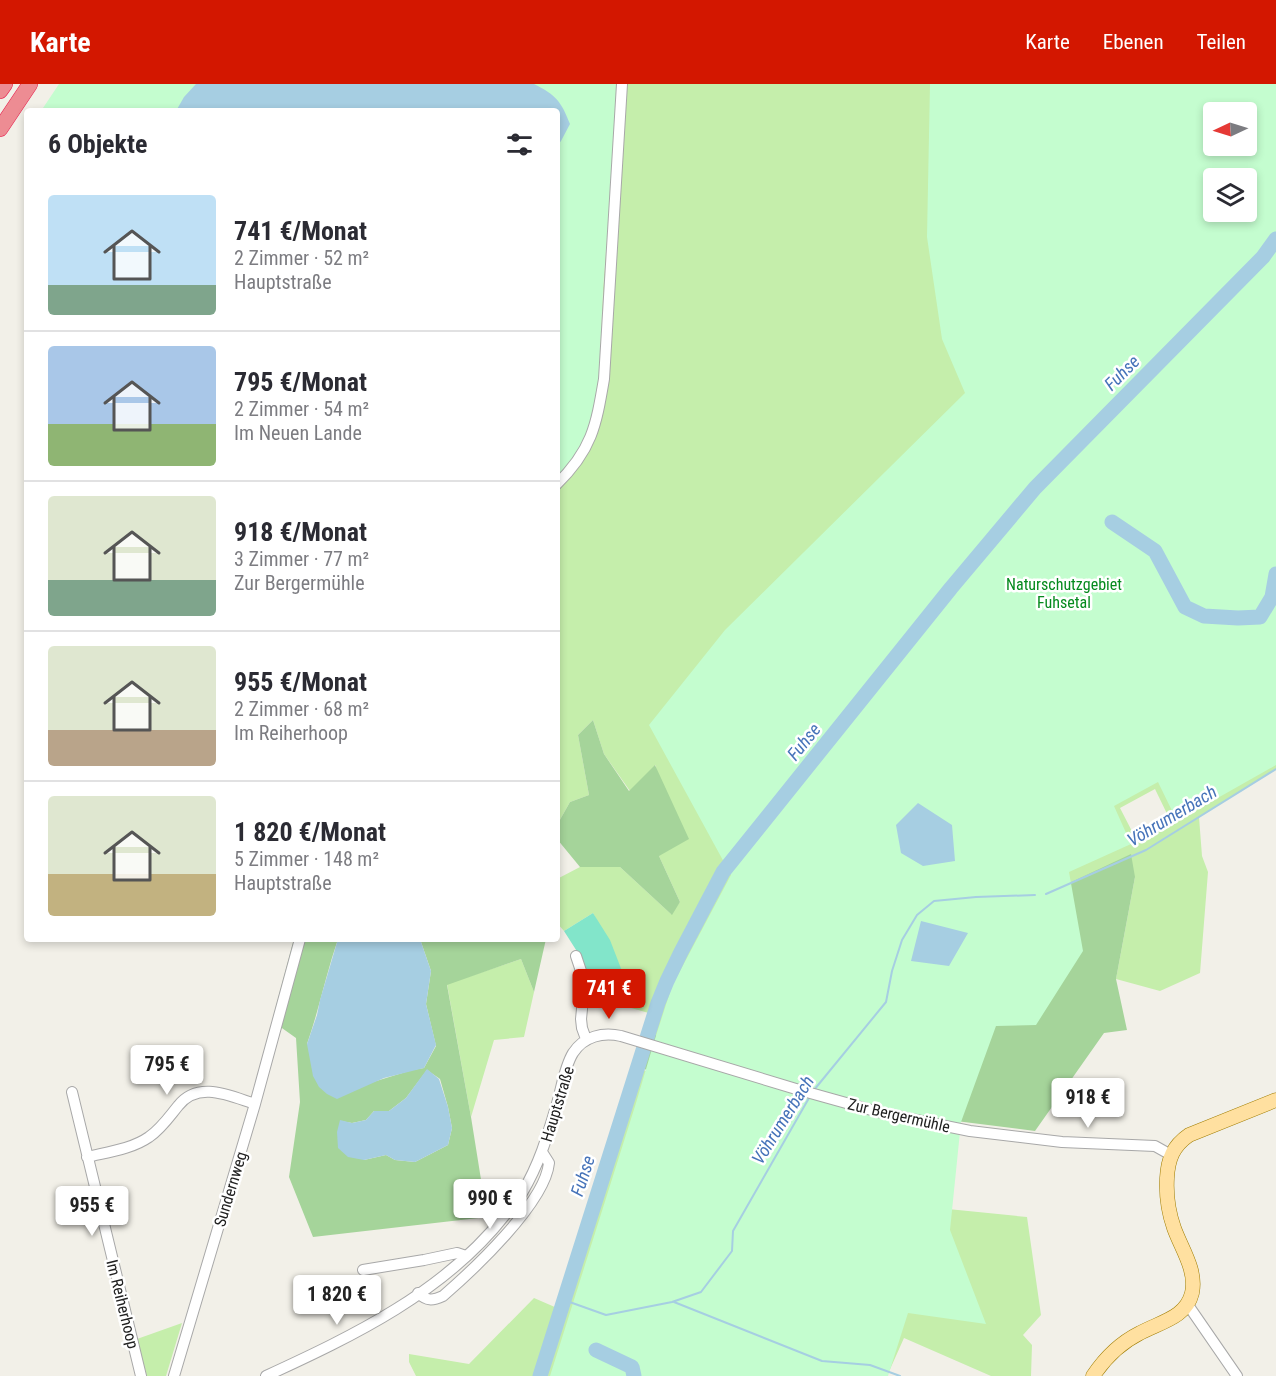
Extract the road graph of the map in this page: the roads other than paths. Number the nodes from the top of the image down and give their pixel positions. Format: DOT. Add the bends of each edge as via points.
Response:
graph roads {
  1 [pos="5,84"];
  2 [pos="30,84"];
  3 [pos="622,84"];
  4 [pos="0,91"];
  5 [pos="0,129"];
  6 [pos="560,481"];
  7 [pos="299,942"];
  8 [pos="576,956"];
  9 [pos="586,1039"];
  10 [pos="72,1092"];
  11 [pos="1276,1100"];
  12 [pos="255,1104"];
  13 [pos="542,1152"];
  14 [pos="1171,1155"];
  15 [pos="87,1157"];
  16 [pos="466,1256"];
  17 [pos="363,1270"];
  18 [pos="418,1293"];
  19 [pos="1188,1305"];
  20 [pos="1235,1375"];
  21 [pos="141,1376"];
  22 [pos="174,1376"];
  23 [pos="266,1376"];
  24 [pos="1093,1376"];
  1 -- 4 [label="highway"];
  2 -- 5 [label="highway"];
  3 -- 6 [label="street" via="604,379 591,438"];
  7 -- 12 [label="street, Sundernweg"];
  8 -- 9 [label="street" via="584,989 581,1019"];
  9 -- 13 [label="street, Hauptstraße" via="570,1060"];
  9 -- 14 [label="street, Zur Bergermühle" via="616,1034 882,1113 970,1131 1062,1142 1155,1146"];
  10 -- 15 [label="street, Im Reiherhoop"];
  11 -- 14 [label="main road" via="1189,1136 1179,1142"];
  12 -- 15 [label="street" via="210,1091 196,1093 182,1101 158,1130 142,1141"];
  12 -- 22 [label="street, Sundernweg"];
  13 -- 16 [label="street, Hauptstraße" via="520,1196"];
  13 -- 18 [label="street, Hauptstraße" via="549,1163 541,1186 496,1245 443,1296 426,1300"];
  14 -- 19 [label="main road" via="1168,1205 1193,1280"];
  15 -- 21 [label="street, Im Reiherhoop"];
  16 -- 17 [label="street" via="457,1253"];
  16 -- 18 [label="street, Hauptstraße"];
  18 -- 23 [label="street, Hauptstraße" via="357,1331"];
  19 -- 20 [label="street"];
  19 -- 24 [label="main road" via="1108,1355"];
}
